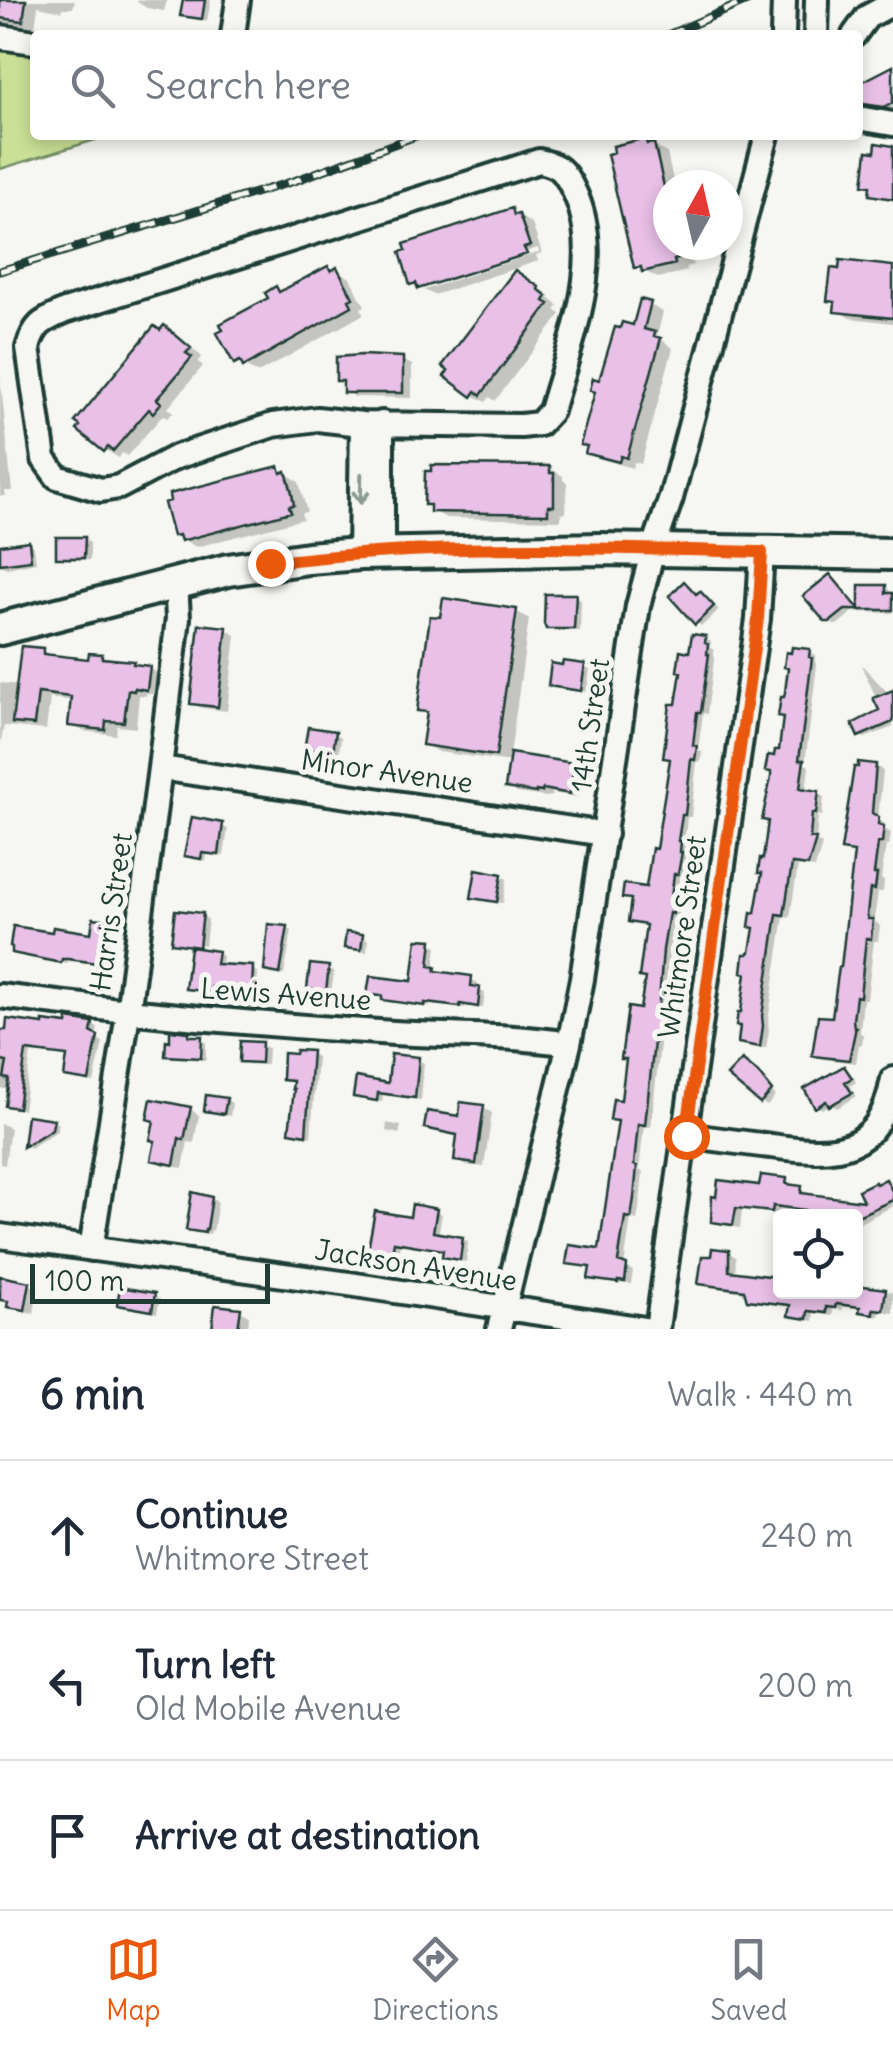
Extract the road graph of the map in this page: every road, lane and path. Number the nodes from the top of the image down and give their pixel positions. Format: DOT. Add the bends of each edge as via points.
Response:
graph roads {
  1 [pos="238,0"];
  2 [pos="784,0"];
  3 [pos="817,0"];
  4 [pos="893,3"];
  5 [pos="234,30"];
  6 [pos="783,30"];
  7 [pos="816,30"];
  8 [pos="857,30"];
  9 [pos="0,37"];
  10 [pos="30,41"];
  11 [pos="863,119"];
  12 [pos="893,124"];
  13 [pos="766,140"];
  14 [pos="372,424"];
  15 [pos="653,550"];
  16 [pos="762,552"];
  17 [pos="371,553"];
  18 [pos="893,554"];
  19 [pos="176,582"];
  20 [pos="0,629"];
  21 [pos="160,768"];
  22 [pos="605,834"];
  23 [pos="0,996"];
  24 [pos="128,1013"];
  25 [pos="568,1044"];
  26 [pos="893,1080"];
  27 [pos="686,1136"];
  28 [pos="0,1236"];
  29 [pos="91,1248"];
  30 [pos="501,1319"];
  31 [pos="645,1329"];
  32 [pos="657,1329"];
  1 -- 5 [label="street"];
  2 -- 6 [label="street"];
  3 -- 7 [label="street"];
  4 -- 8 [label="street" via="867,16"];
  9 -- 10 [label="street"];
  11 -- 12 [label="street"];
  13 -- 15 [label="street, 14th Street"];
  14 -- 14 [label="street" via="273,425 176,456 101,490 58,477 44,459 28,348 33,331 65,311 539,161 554,164 583,208 587,243 584,291 551,411 540,424 521,426"];
  14 -- 17 [label="street"];
  15 -- 16 [label="main road"];
  15 -- 17 [label="main road"];
  15 -- 22 [label="street, 14th Street" via="638,606"];
  16 -- 18 [label="main road"];
  16 -- 27 [label="street, Whitmore Street"];
  17 -- 19 [label="main road"];
  19 -- 20 [label="main road"];
  19 -- 21 [label="street, Harris Street" via="178,618"];
  21 -- 22 [label="street, Minor Avenue"];
  21 -- 24 [label="street, Harris Street"];
  22 -- 25 [label="street, 14th Street"];
  23 -- 24 [label="street, Lewis Avenue"];
  24 -- 25 [label="street, Lewis Avenue"];
  24 -- 29 [label="street, Harris Street"];
  25 -- 30 [label="street, 14th Street"];
  26 -- 27 [label="street" via="880,1119 844,1148 794,1150"];
  27 -- 32 [label="street, Whitmore Street"];
  28 -- 29 [label="street, Jackson Avenue"];
  29 -- 30 [label="street, Jackson Avenue"];
  30 -- 31 [label="street, Jackson Avenue"];
}
